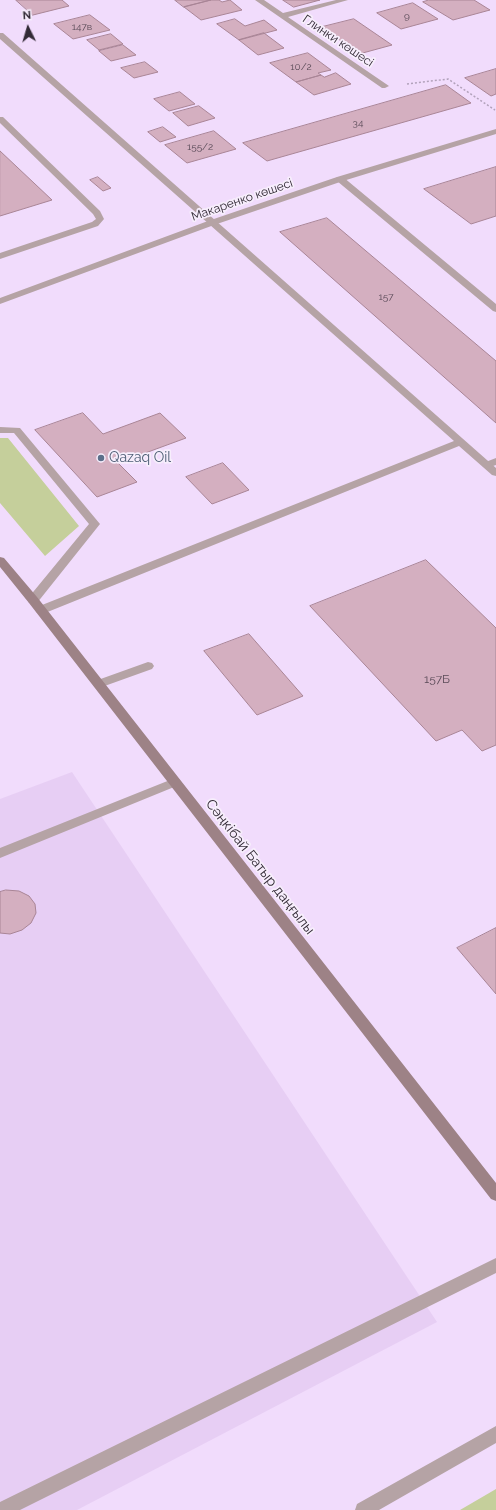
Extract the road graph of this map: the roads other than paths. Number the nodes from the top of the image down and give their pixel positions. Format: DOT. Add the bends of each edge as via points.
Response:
graph roads {
  1 [pos="258,0"];
  2 [pos="344,0"];
  3 [pos="282,16"];
  4 [pos="0,35"];
  5 [pos="385,86"];
  6 [pos="0,119"];
  7 [pos="496,131"];
  8 [pos="340,179"];
  9 [pos="211,223"];
  10 [pos="0,256"];
  11 [pos="0,301"];
  12 [pos="496,309"];
  13 [pos="0,430"];
  14 [pos="460,442"];
  15 [pos="491,463"];
  16 [pos="496,474"];
  17 [pos="0,560"];
  18 [pos="37,605"];
  19 [pos="148,666"];
  20 [pos="98,684"];
  21 [pos="175,782"];
  22 [pos="0,853"];
  23 [pos="496,1194"];
  24 [pos="496,1265"];
  25 [pos="496,1434"];
  26 [pos="2,1510"];
  27 [pos="363,1510"];
  1 -- 3 [label="street, Глинки көшесі"];
  2 -- 3 [label="street"];
  3 -- 5 [label="street, Глинки көшесі"];
  4 -- 9 [label="street"];
  6 -- 10 [label="street" via="97,213 100,219 95,224"];
  7 -- 8 [label="street, Макаренко көшесі"];
  8 -- 9 [label="street, Макаренко көшесі"];
  8 -- 12 [label="street"];
  9 -- 11 [label="street, Макаренко көшесі"];
  9 -- 14 [label="street"];
  13 -- 18 [label="street" via="17,430 95,524"];
  14 -- 15 [label="street"];
  14 -- 18 [label="street"];
  15 -- 16 [label="street"];
  17 -- 18 [label="main road, Сәңкібай Батыр даңғылы"];
  18 -- 20 [label="main road, Сәңкібай Батыр даңғылы"];
  19 -- 20 [label="street"];
  20 -- 21 [label="main road, Сәңкібай Батыр даңғылы"];
  21 -- 22 [label="street"];
  21 -- 23 [label="main road, Сәңкібай Батыр даңғылы"];
  24 -- 26 [label="street"];
  25 -- 27 [label="street"];
}
